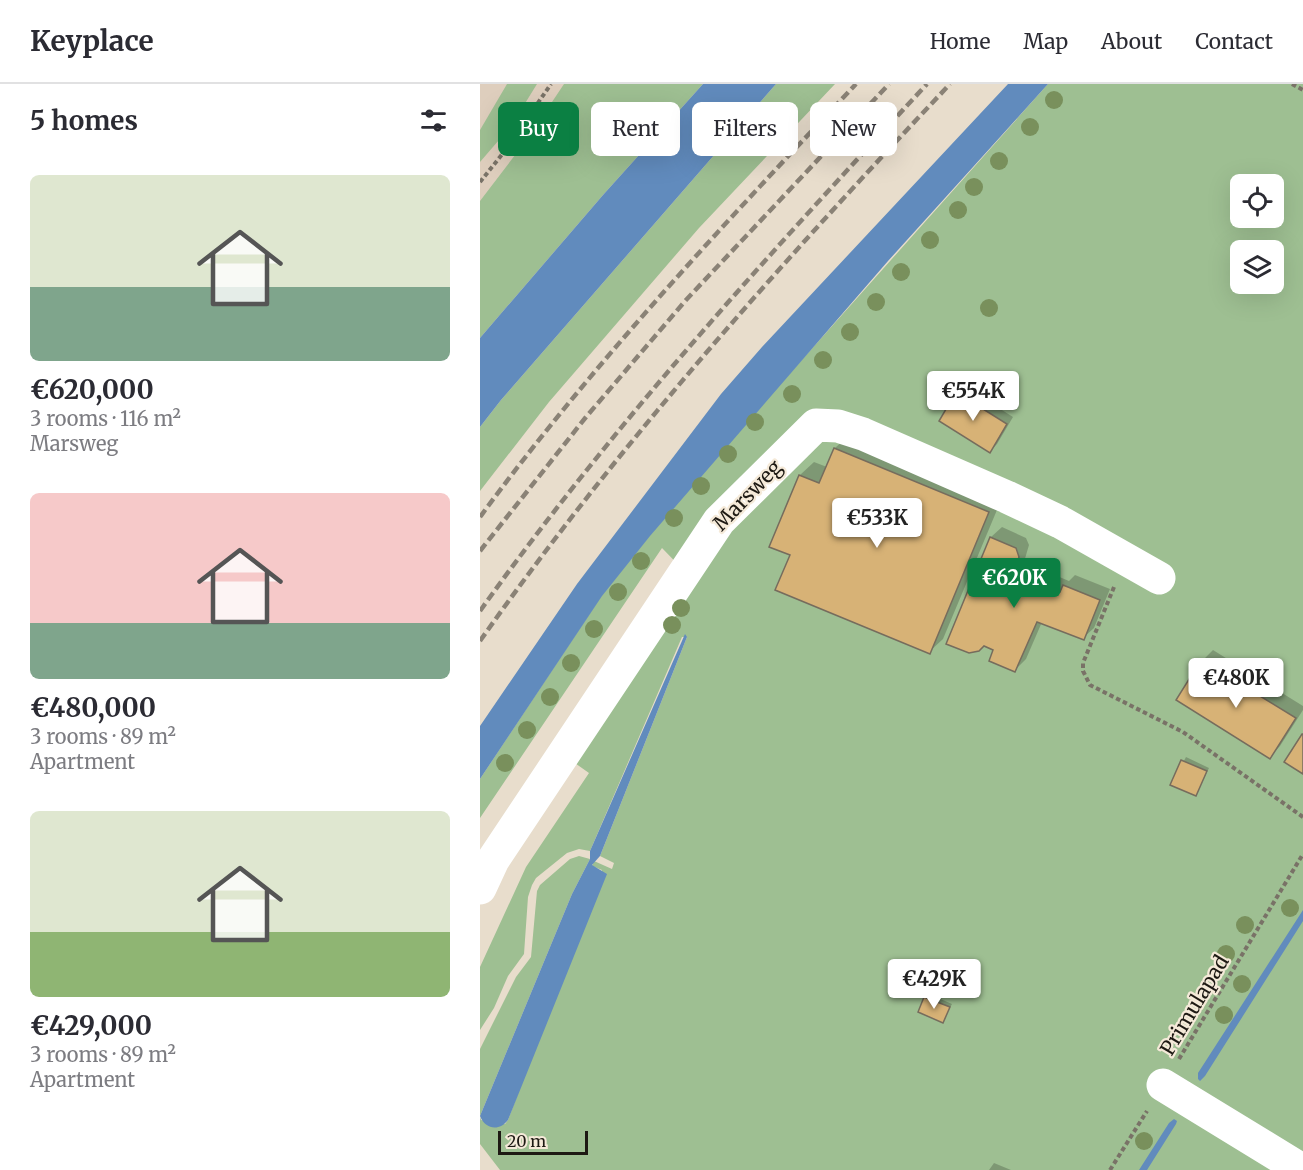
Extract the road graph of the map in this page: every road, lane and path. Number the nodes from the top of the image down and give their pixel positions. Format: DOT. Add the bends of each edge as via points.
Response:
graph roads {
  1 [pos="551,84"];
  2 [pos="1292,84"];
  3 [pos="1303,90"];
  4 [pos="480,182"];
  5 [pos="1126,558"];
  6 [pos="1159,578"];
  7 [pos="1303,817"];
  8 [pos="1303,854"];
  9 [pos="480,888"];
  10 [pos="1163,1085"];
  11 [pos="1110,1170"];
  12 [pos="1302,1170"];
  1 -- 4 [label="path"];
  2 -- 3 [label="path"];
  5 -- 6 [label="street, Marsweg"];
  5 -- 7 [label="path" via="1083,663 1090,685 1183,732"];
  5 -- 9 [label="street, Marsweg" via="1049,517 874,438 838,426 816,425 719,521 493,860"];
  8 -- 10 [label="path, Primulapad"];
  10 -- 11 [label="path, Primulapad"];
  10 -- 12 [label="street"];
}
